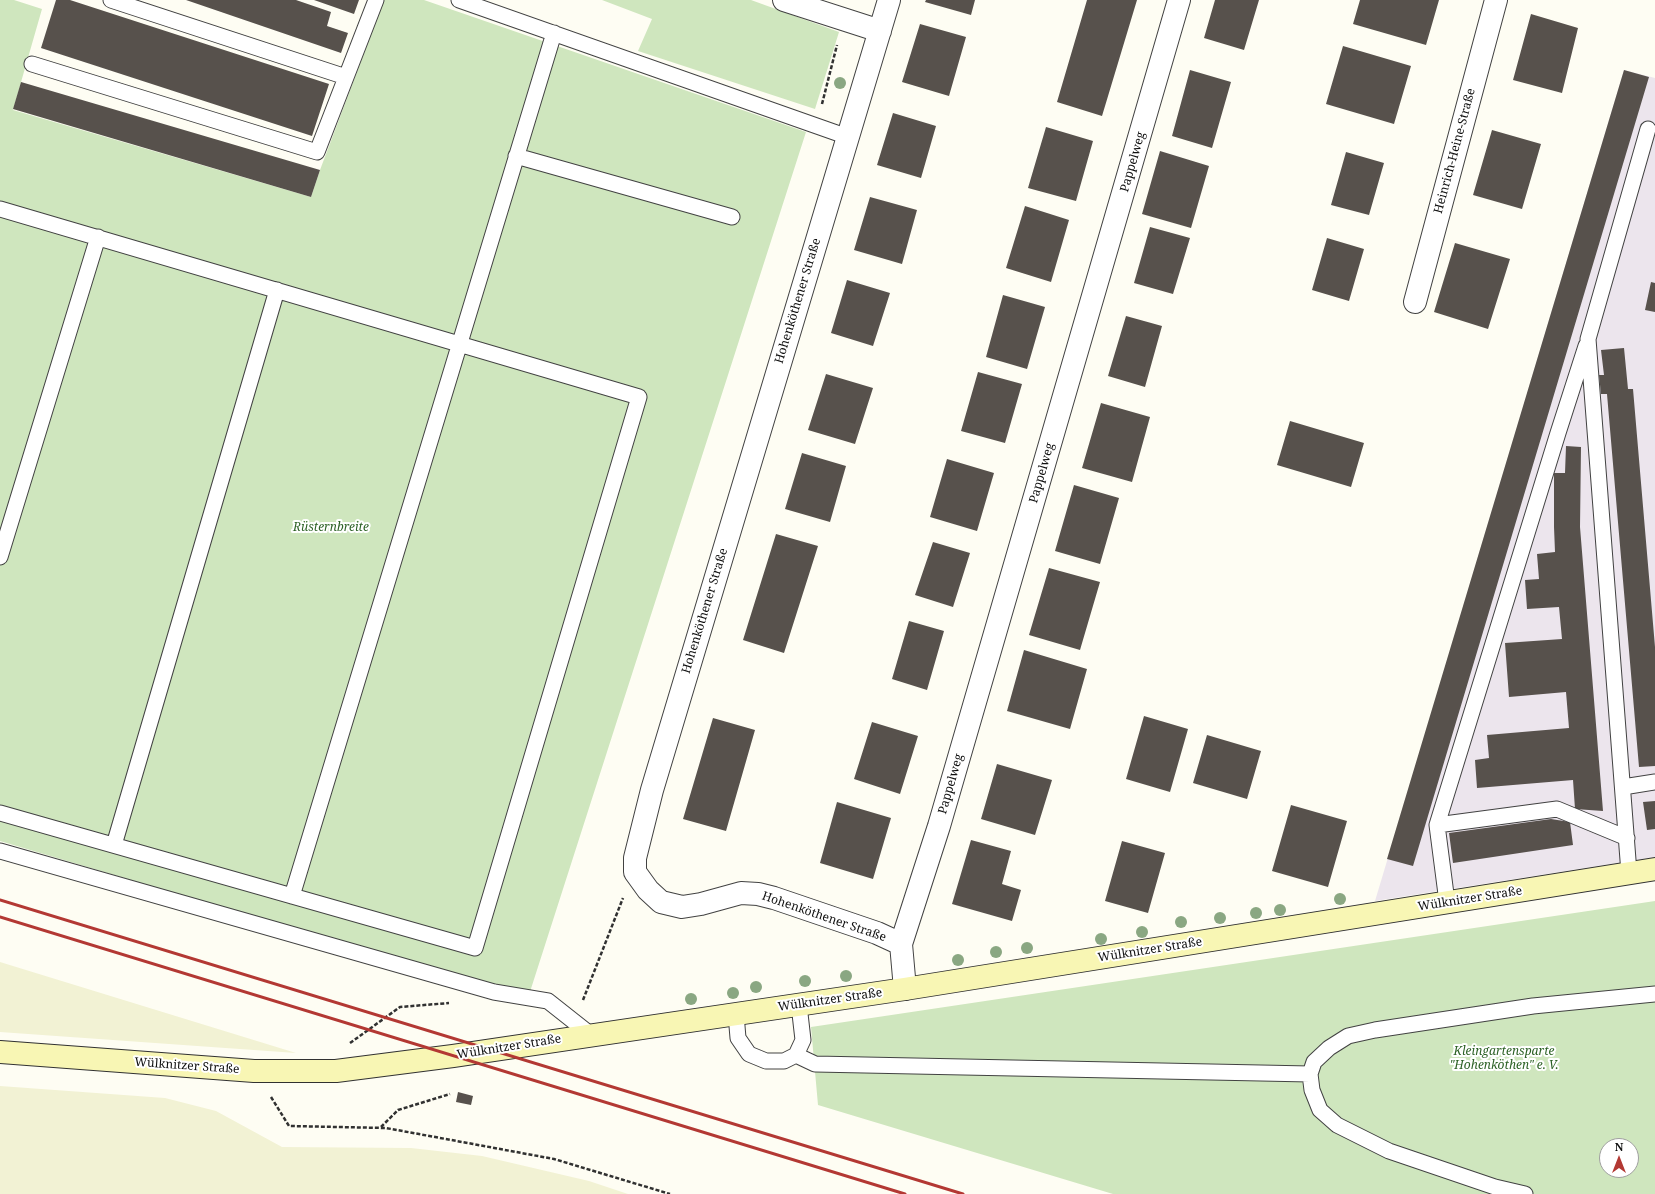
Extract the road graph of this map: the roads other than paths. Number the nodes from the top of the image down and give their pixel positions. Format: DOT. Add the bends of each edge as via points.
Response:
graph roads {
  1 [pos="111,0"];
  2 [pos="376,0"];
  3 [pos="459,0"];
  4 [pos="784,0"];
  5 [pos="889,0"];
  6 [pos="1179,0"];
  7 [pos="1496,0"];
  8 [pos="880,31"];
  9 [pos="554,33"];
  10 [pos="32,64"];
  11 [pos="346,77"];
  12 [pos="1648,129"];
  13 [pos="848,137"];
  14 [pos="516,156"];
  15 [pos="0,209"];
  16 [pos="732,217"];
  17 [pos="98,237"];
  18 [pos="277,290"];
  19 [pos="1415,302"];
  20 [pos="1588,339"];
  21 [pos="460,344"];
  22 [pos="0,557"];
  23 [pos="1655,782"];
  24 [pos="1623,787"];
  25 [pos="0,813"];
  26 [pos="1437,825"];
  27 [pos="1627,838"];
  28 [pos="114,845"];
  29 [pos="0,851"];
  30 [pos="1655,869"];
  31 [pos="1629,873"];
  32 [pos="292,896"];
  33 [pos="1447,902"];
  34 [pos="901,944"];
  35 [pos="905,989"];
  36 [pos="1655,994"];
  37 [pos="799,1004"];
  38 [pos="736,1014"];
  39 [pos="591,1035"];
  40 [pos="0,1052"];
  41 [pos="796,1055"];
  42 [pos="1310,1074"];
  43 [pos="1525,1194"];
  1 -- 11 [label="lane"];
  2 -- 11 [label="lane"];
  3 -- 9 [label="lane"];
  4 -- 8 [label="street"];
  5 -- 8 [label="street, Hohenköthener Straße"];
  6 -- 34 [label="street, Pappelweg" via="939,826"];
  7 -- 19 [label="street, Heinrich-Heine-Straße"];
  8 -- 13 [label="street, Hohenköthener Straße"];
  9 -- 13 [label="lane"];
  9 -- 14 [label="lane"];
  10 -- 11 [label="lane" via="317,152"];
  12 -- 20 [label="lane"];
  13 -- 34 [label="street, Hohenköthener Straße" via="652,790 638,839 635,872 661,902 682,906 741,894 758,894 877,933"];
  14 -- 16 [label="lane"];
  14 -- 21 [label="lane"];
  15 -- 17 [label="lane"];
  17 -- 18 [label="lane"];
  17 -- 22 [label="lane"];
  18 -- 21 [label="lane"];
  18 -- 28 [label="lane"];
  20 -- 24 [label="lane"];
  20 -- 26 [label="lane"];
  21 -- 32 [label="lane"];
  21 -- 32 [label="lane" via="639,397 475,948"];
  23 -- 24 [label="lane"];
  24 -- 27 [label="lane"];
  25 -- 28 [label="lane"];
  26 -- 27 [label="lane" via="1557,810"];
  26 -- 33 [label="lane"];
  27 -- 31 [label="lane"];
  28 -- 32 [label="lane"];
  29 -- 39 [label="lane" via="494,992 548,1001"];
  30 -- 31 [label="street, Wülknitzer Straße"];
  31 -- 33 [label="street, Wülknitzer Straße"];
  33 -- 35 [label="street, Wülknitzer Straße"];
  34 -- 35 [label="street, Hohenköthener Straße"];
  35 -- 37 [label="street, Wülknitzer Straße"];
  36 -- 42 [label="lane" via="1533,1006 1348,1036 1329,1048 1314,1062"];
  37 -- 38 [label="street, Wülknitzer Straße"];
  37 -- 41 [label="lane" via="803,1040"];
  38 -- 39 [label="street, Wülknitzer Straße"];
  38 -- 41 [label="lane" via="738,1038 749,1054 766,1061 784,1061"];
  39 -- 40 [label="street, Wülknitzer Straße" via="336,1071 254,1071"];
  41 -- 42 [label="lane" via="815,1064"];
  42 -- 43 [label="lane" via="1312,1090 1320,1110 1337,1125 1389,1151"];
}
